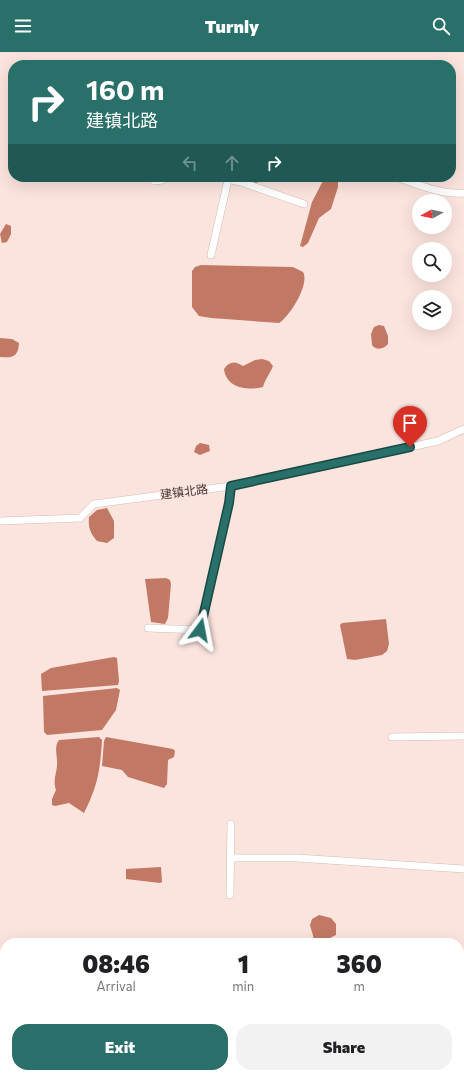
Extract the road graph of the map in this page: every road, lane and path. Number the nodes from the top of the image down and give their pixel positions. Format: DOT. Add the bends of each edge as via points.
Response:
graph roads {
  1 [pos="222,182"];
  2 [pos="241,182"];
  3 [pos="410,182"];
  4 [pos="464,193"];
  5 [pos="304,204"];
  6 [pos="211,255"];
  7 [pos="464,429"];
  8 [pos="231,486"];
  9 [pos="0,521"];
  10 [pos="148,628"];
  11 [pos="464,736"];
  12 [pos="392,737"];
  13 [pos="231,824"];
  14 [pos="230,858"];
  15 [pos="464,869"];
  16 [pos="230,895"];
  1 -- 6 [label="street"];
  2 -- 5 [label="street"];
  3 -- 4 [label="street" via="427,188"];
  7 -- 8 [label="street, 建镇北路" via="438,441"];
  8 -- 9 [label="street, 建镇北路" via="94,504 80,518"];
  8 -- 10 [label="street" via="200,630"];
  11 -- 12 [label="street"];
  13 -- 14 [label="street"];
  14 -- 15 [label="street" via="297,858"];
  14 -- 16 [label="street"];
}
